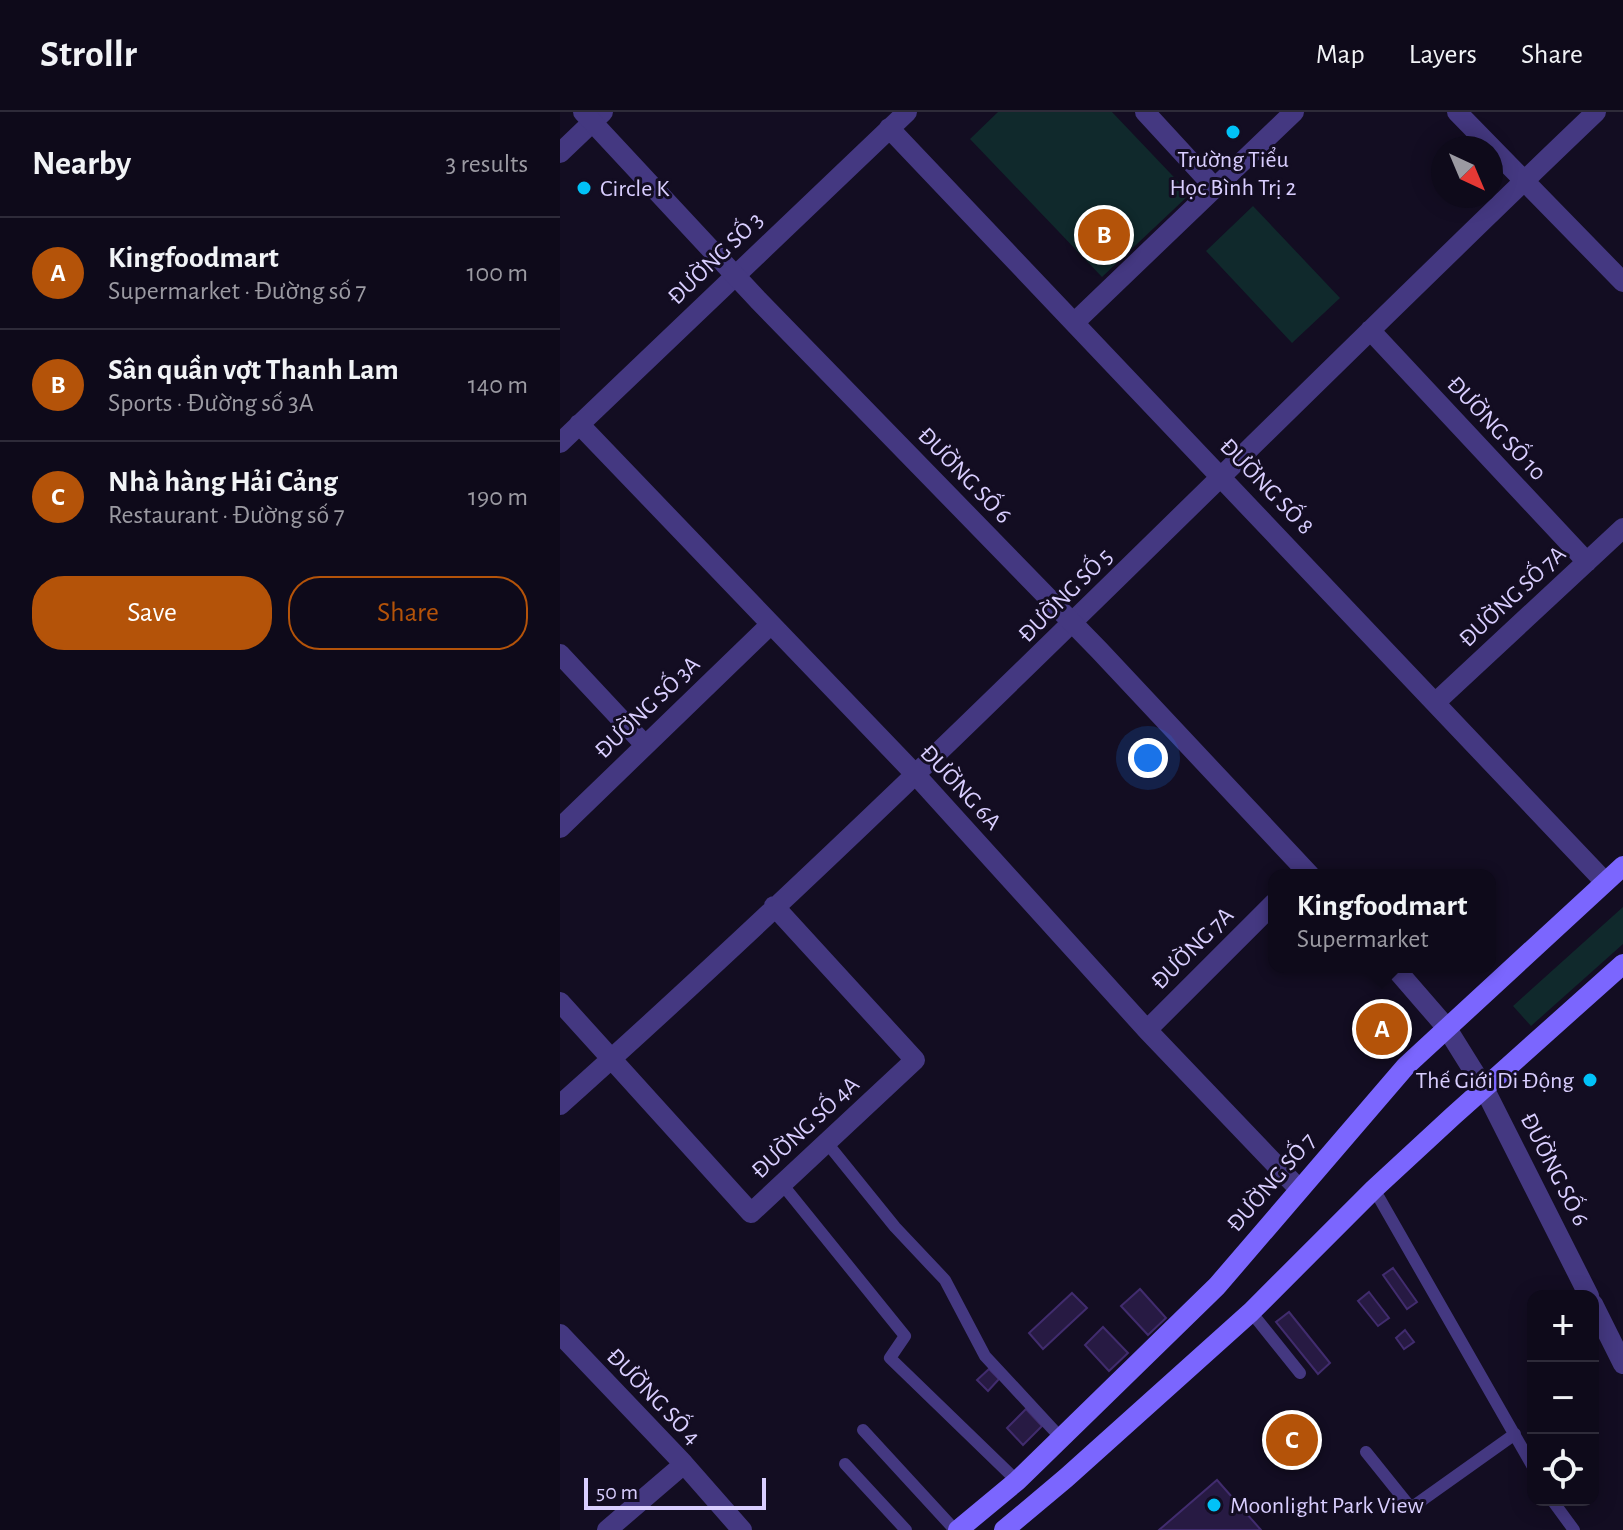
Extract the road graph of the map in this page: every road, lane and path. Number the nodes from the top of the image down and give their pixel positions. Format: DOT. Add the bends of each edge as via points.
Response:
graph roads {
  1 [pos="907,112"];
  2 [pos="1145,112"];
  3 [pos="1294,112"];
  4 [pos="1457,112"];
  5 [pos="1596,112"];
  6 [pos="593,115"];
  7 [pos="889,128"];
  8 [pos="560,153"];
  9 [pos="1524,181"];
  10 [pos="1215,188"];
  11 [pos="735,275"];
  12 [pos="1623,282"];
  13 [pos="1075,322"];
  14 [pos="1370,330"];
  15 [pos="579,424"];
  16 [pos="560,443"];
  17 [pos="1221,475"];
  18 [pos="1623,528"];
  19 [pos="1587,562"];
  20 [pos="1073,624"];
  21 [pos="770,625"];
  22 [pos="560,654"];
  23 [pos="1436,702"];
  24 [pos="645,745"];
  25 [pos="915,774"];
  26 [pos="560,828"];
  27 [pos="1623,866"];
  28 [pos="1301,869"];
  29 [pos="1605,882"];
  30 [pos="774,906"];
  31 [pos="1268,909"];
  32 [pos="1623,964"];
  33 [pos="1399,973"];
  34 [pos="560,1002"];
  35 [pos="1446,1027"];
  36 [pos="1147,1030"];
  37 [pos="612,1058"];
  38 [pos="1484,1088"];
  39 [pos="560,1105"];
  40 [pos="827,1143"];
  41 [pos="782,1184"];
  42 [pos="1299,1189"];
  43 [pos="1374,1189"];
  44 [pos="1586,1290"];
  45 [pos="1251,1312"];
  46 [pos="1599,1316"];
  47 [pos="564,1346"];
  48 [pos="1623,1364"];
  49 [pos="1300,1373"];
  50 [pos="863,1430"];
  51 [pos="1515,1434"];
  52 [pos="1061,1438"];
  53 [pos="1366,1452"];
  54 [pos="1527,1456"];
  55 [pos="684,1464"];
  56 [pos="845,1464"];
  57 [pos="1017,1481"];
  58 [pos="1556,1506"];
  59 [pos="607,1530"];
  60 [pos="742,1530"];
  61 [pos="906,1530"];
  62 [pos="956,1530"];
  63 [pos="1004,1530"];
  64 [pos="1574,1530"];
  1 -- 7 [label="street, ĐƯỜNG SỐ 3"];
  2 -- 10 [label="street"];
  3 -- 10 [label="street"];
  4 -- 9 [label="street"];
  5 -- 9 [label="street, ĐƯỜNG SỐ 5"];
  6 -- 8 [label="street"];
  6 -- 11 [label="street, ĐƯỜNG SỐ 6"];
  7 -- 11 [label="street, ĐƯỜNG SỐ 3"];
  7 -- 13 [label="street, ĐƯỜNG SỐ 8"];
  9 -- 12 [label="street"];
  9 -- 14 [label="street, ĐƯỜNG SỐ 5"];
  10 -- 13 [label="street"];
  11 -- 15 [label="street, ĐƯỜNG SỐ 3"];
  11 -- 20 [label="street, ĐƯỜNG SỐ 6"];
  13 -- 17 [label="street, ĐƯỜNG SỐ 8"];
  14 -- 17 [label="street, ĐƯỜNG SỐ 5"];
  14 -- 19 [label="street, ĐƯỜNG SỐ 10"];
  15 -- 16 [label="street, ĐƯỜNG SỐ 3"];
  15 -- 21 [label="street, ĐƯỜNG 6A"];
  17 -- 20 [label="street, ĐƯỜNG SỐ 5"];
  17 -- 23 [label="street, ĐƯỜNG SỐ 8"];
  18 -- 19 [label="street, ĐƯỜNG SỐ 7A"];
  19 -- 23 [label="street, ĐƯỜNG SỐ 7A"];
  20 -- 25 [label="street, ĐƯỜNG SỐ 5"];
  20 -- 28 [label="street, ĐƯỜNG SỐ 6"];
  21 -- 24 [label="street, ĐƯỜNG SỐ 3A"];
  21 -- 25 [label="street, ĐƯỜNG 6A"];
  22 -- 24 [label="street"];
  23 -- 29 [label="street, ĐƯỜNG SỐ 8"];
  24 -- 26 [label="street, ĐƯỜNG SỐ 3A"];
  25 -- 30 [label="street, ĐƯỜNG SỐ 5"];
  25 -- 36 [label="street, ĐƯỜNG 6A"];
  27 -- 29 [label="main road, ĐƯỜNG SỐ 7"];
  29 -- 35 [label="main road, ĐƯỜNG SỐ 7"];
  30 -- 37 [label="street, ĐƯỜNG SỐ 5"];
  30 -- 40 [label="street, ĐƯỜNG SỐ 4A" via="915,1060"];
  31 -- 36 [label="street, ĐƯỜNG 7A"];
  32 -- 38 [label="main road"];
  33 -- 35 [label="street"];
  34 -- 37 [label="street, ĐƯỜNG SỐ 4A"];
  35 -- 38 [label="street, ĐƯỜNG SỐ 6"];
  35 -- 42 [label="main road, ĐƯỜNG SỐ 7"];
  36 -- 42 [label="street, ĐƯỜNG 6A"];
  37 -- 39 [label="street, ĐƯỜNG SỐ 5"];
  37 -- 41 [label="street, ĐƯỜNG SỐ 4A" via="751,1213"];
  38 -- 43 [label="main road"];
  38 -- 44 [label="street, ĐƯỜNG SỐ 6"];
  40 -- 41 [label="street, ĐƯỜNG SỐ 4A"];
  40 -- 52 [label="lane" via="945,1280 985,1356"];
  41 -- 57 [label="lane" via="905,1336 890,1358"];
  42 -- 52 [label="main road, ĐƯỜNG SỐ 7" via="1217,1286"];
  43 -- 45 [label="main road"];
  43 -- 51 [label="lane"];
  45 -- 49 [label="lane"];
  45 -- 63 [label="main road"];
  46 -- 48 [label="street"];
  47 -- 55 [label="street, ĐƯỜNG SỐ 4"];
  50 -- 62 [label="lane"];
  51 -- 53 [label="lane" via="1411,1508"];
  51 -- 54 [label="lane"];
  52 -- 57 [label="main road, ĐƯỜNG SỐ 7"];
  55 -- 59 [label="street"];
  55 -- 60 [label="street, ĐƯỜNG SỐ 4"];
  56 -- 61 [label="lane"];
  57 -- 62 [label="main road, ĐƯỜNG SỐ 7"];
  58 -- 64 [label="lane"];
}
